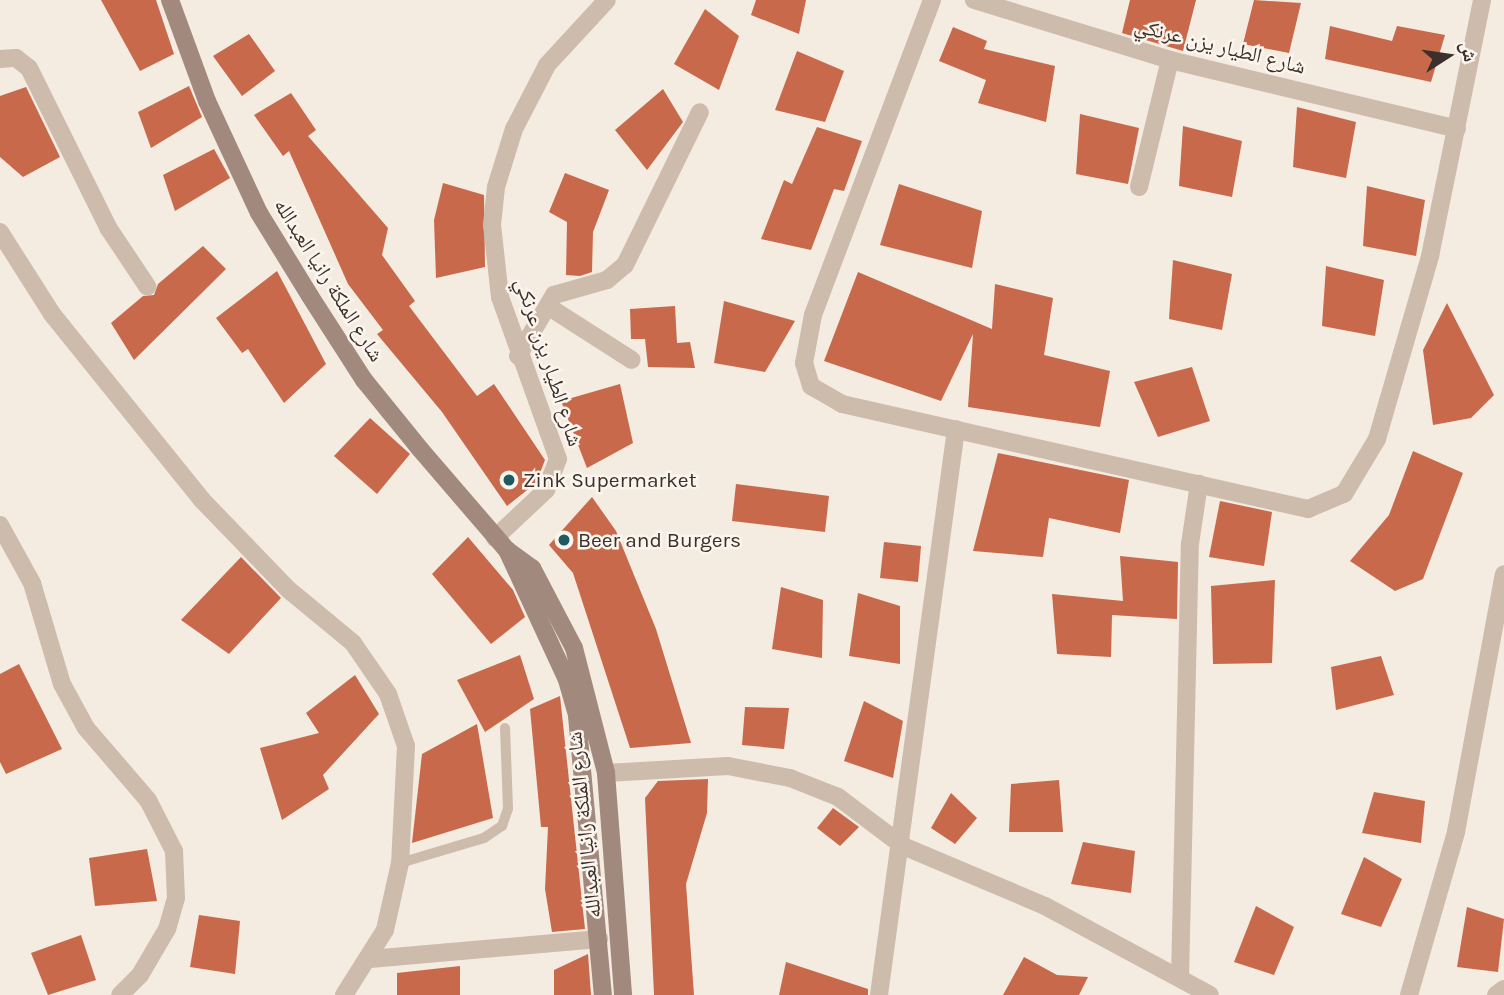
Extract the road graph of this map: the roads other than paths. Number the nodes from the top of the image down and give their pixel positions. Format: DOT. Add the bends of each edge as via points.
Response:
graph roads {
  1 [pos="170,0"];
  2 [pos="607,0"];
  3 [pos="932,0"];
  4 [pos="974,0"];
  5 [pos="1482,0"];
  6 [pos="0,59"];
  7 [pos="1170,60"];
  8 [pos="700,112"];
  9 [pos="1457,129"];
  10 [pos="1139,187"];
  11 [pos="0,232"];
  12 [pos="147,286"];
  13 [pos="549,307"];
  14 [pos="518,356"];
  15 [pos="632,360"];
  16 [pos="956,429"];
  17 [pos="1199,484"];
  18 [pos="0,525"];
  19 [pos="501,544"];
  20 [pos="1504,574"];
  21 [pos="505,728"];
  22 [pos="606,773"];
  23 [pos="903,846"];
  24 [pos="400,863"];
  25 [pos="599,939"];
  26 [pos="370,959"];
  27 [pos="1181,978"];
  28 [pos="1504,989"];
  29 [pos="120,995"];
  30 [pos="344,995"];
  31 [pos="603,995"];
  32 [pos="623,995"];
  33 [pos="879,995"];
  34 [pos="1210,995"];
  35 [pos="1409,995"];
  36 [pos="1496,995"];
  1 -- 19 [label="main road, شارع الملكة رانيا العبدالله" via="206,101 259,213 364,380"];
  2 -- 14 [label="street, شارع الطيار يزن عرنكي" via="547,65 514,129 496,187 495,268"];
  3 -- 16 [label="street" via="833,255 804,363 811,386 823,396"];
  4 -- 7 [label="street, شارع الطيار يزن عرنكي"];
  5 -- 9 [label="street"];
  6 -- 12 [label="street" via="16,58 29,68 109,229"];
  7 -- 9 [label="street, شارع الطيار يزن عرنكي"];
  7 -- 10 [label="street"];
  8 -- 13 [label="street" via="625,265 607,280 559,292"];
  9 -- 17 [label="street" via="1410,341 1357,480 1330,503 1308,509"];
  11 -- 24 [label="street" via="52,314 202,500 370,664 405,746"];
  13 -- 14 [label="street"];
  13 -- 15 [label="street"];
  14 -- 19 [label="street, شارع الطيار يزن عرنكي" via="551,436 558,470"];
  16 -- 17 [label="street"];
  16 -- 23 [label="street"];
  17 -- 27 [label="street" via="1190,544"];
  18 -- 29 [label="street" via="25,564 62,684 86,727 148,800 174,850 176,898 167,929 140,975"];
  19 -- 22 [label="main road, شارع الملكة رانيا العبدالله" via="531,568 574,648"];
  19 -- 25 [label="main road, شارع الملكة رانيا العبدالله" via="567,680 577,716"];
  20 -- 35 [label="street" via="1456,832"];
  21 -- 24 [label="lane" via="508,808 502,826 484,838"];
  22 -- 23 [label="street" via="754,768 838,797"];
  22 -- 32 [label="main road, شارع الملكة رانيا العبدالله"];
  23 -- 27 [label="street" via="1045,905"];
  23 -- 33 [label="street"];
  24 -- 26 [label="street" via="385,930"];
  25 -- 26 [label="street"];
  25 -- 31 [label="main road, شارع الملكة رانيا العبدالله"];
  26 -- 30 [label="street"];
  27 -- 34 [label="street"];
  28 -- 36 [label="street"];
}
